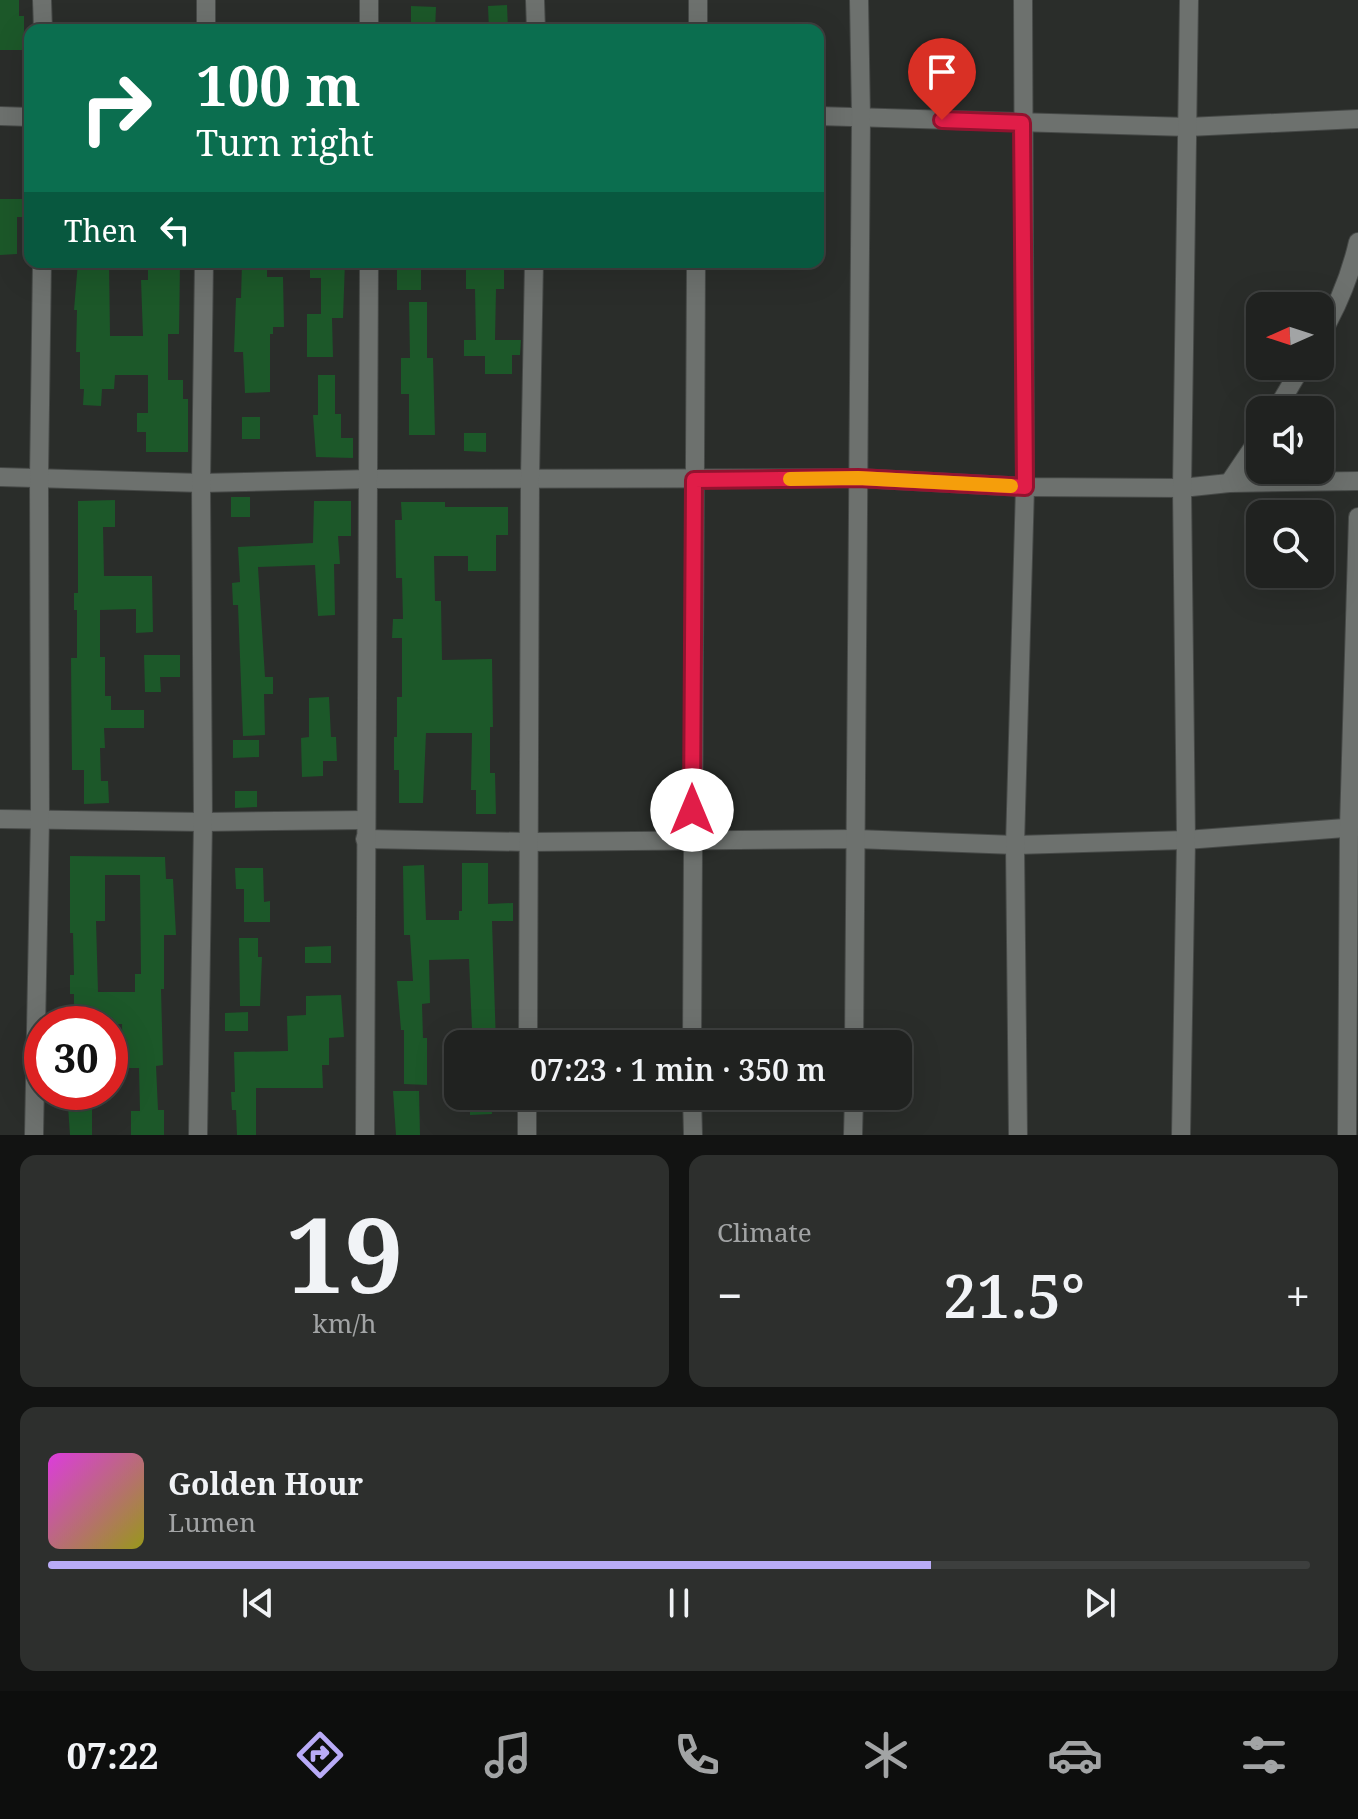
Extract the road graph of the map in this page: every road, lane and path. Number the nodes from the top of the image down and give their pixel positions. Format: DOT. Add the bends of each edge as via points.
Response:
graph roads {
  1 [pos="42,0"];
  2 [pos="206,0"];
  3 [pos="369,0"];
  4 [pos="535,0"];
  5 [pos="698,0"];
  6 [pos="859,0"];
  7 [pos="1023,0"];
  8 [pos="1189,0"];
  9 [pos="43,24"];
  10 [pos="206,24"];
  11 [pos="369,24"];
  12 [pos="536,24"];
  13 [pos="698,24"];
  14 [pos="0,116"];
  15 [pos="824,116"];
  16 [pos="24,117"];
  17 [pos="861,117"];
  18 [pos="1358,119"];
  19 [pos="1022,123"];
  20 [pos="1188,127"];
  21 [pos="1358,242"];
  22 [pos="42,268"];
  23 [pos="204,268"];
  24 [pos="369,268"];
  25 [pos="534,268"];
  26 [pos="696,268"];
  27 [pos="1334,313"];
  28 [pos="1246,458"];
  29 [pos="0,477"];
  30 [pos="39,477"];
  31 [pos="530,478"];
  32 [pos="858,478"];
  33 [pos="370,479"];
  34 [pos="694,480"];
  35 [pos="1358,481"];
  36 [pos="201,483"];
  37 [pos="1229,483"];
  38 [pos="1025,487"];
  39 [pos="1182,488"];
  40 [pos="1358,517"];
  41 [pos="0,819"];
  42 [pos="40,819"];
  43 [pos="365,820"];
  44 [pos="203,822"];
  45 [pos="1354,827"];
  46 [pos="365,839"];
  47 [pos="856,839"];
  48 [pos="692,840"];
  49 [pos="1186,840"];
  50 [pos="529,842"];
  51 [pos="1015,845"];
  52 [pos="528,1030"];
  53 [pos="692,1030"];
  54 [pos="854,1030"];
  55 [pos="527,1110"];
  56 [pos="692,1110"];
  57 [pos="854,1110"];
  58 [pos="1353,1112"];
  59 [pos="34,1135"];
  60 [pos="198,1135"];
  61 [pos="365,1135"];
  62 [pos="527,1135"];
  63 [pos="693,1135"];
  64 [pos="853,1135"];
  65 [pos="1018,1135"];
  66 [pos="1181,1135"];
  67 [pos="1347,1135"];
  1 -- 9 [label="street"];
  2 -- 10 [label="street"];
  3 -- 11 [label="street"];
  4 -- 12 [label="street"];
  5 -- 13 [label="street"];
  6 -- 17 [label="street"];
  7 -- 19 [label="street"];
  8 -- 20 [label="street"];
  14 -- 16 [label="street"];
  15 -- 17 [label="street"];
  17 -- 19 [label="street"];
  17 -- 32 [label="street"];
  18 -- 20 [label="street"];
  19 -- 20 [label="street"];
  19 -- 38 [label="street"];
  20 -- 39 [label="street"];
  21 -- 27 [label="street"];
  22 -- 30 [label="street"];
  23 -- 36 [label="street"];
  24 -- 33 [label="street"];
  25 -- 31 [label="street"];
  26 -- 34 [label="street"];
  28 -- 37 [label="street"];
  29 -- 30 [label="street"];
  30 -- 36 [label="street"];
  30 -- 42 [label="street"];
  31 -- 33 [label="street"];
  31 -- 34 [label="street"];
  31 -- 50 [label="street"];
  32 -- 34 [label="street"];
  32 -- 38 [label="street"];
  32 -- 47 [label="street"];
  33 -- 36 [label="street"];
  33 -- 43 [label="street"];
  34 -- 48 [label="street"];
  35 -- 37 [label="street"];
  36 -- 44 [label="street"];
  37 -- 39 [label="street"];
  38 -- 39 [label="street"];
  38 -- 51 [label="street"];
  39 -- 49 [label="street"];
  40 -- 45 [label="street"];
  41 -- 42 [label="street"];
  42 -- 44 [label="street"];
  42 -- 59 [label="street"];
  43 -- 44 [label="street"];
  43 -- 46 [label="street"];
  44 -- 60 [label="street"];
  45 -- 49 [label="street"];
  45 -- 58 [label="street"];
  46 -- 50 [label="street"];
  46 -- 61 [label="street"];
  47 -- 48 [label="street"];
  47 -- 51 [label="street"];
  47 -- 54 [label="street"];
  48 -- 50 [label="street"];
  48 -- 53 [label="street"];
  49 -- 51 [label="street"];
  49 -- 66 [label="street"];
  50 -- 52 [label="street"];
  51 -- 65 [label="street"];
  55 -- 62 [label="street"];
  56 -- 63 [label="street"];
  57 -- 64 [label="street"];
  58 -- 67 [label="street"];
}
